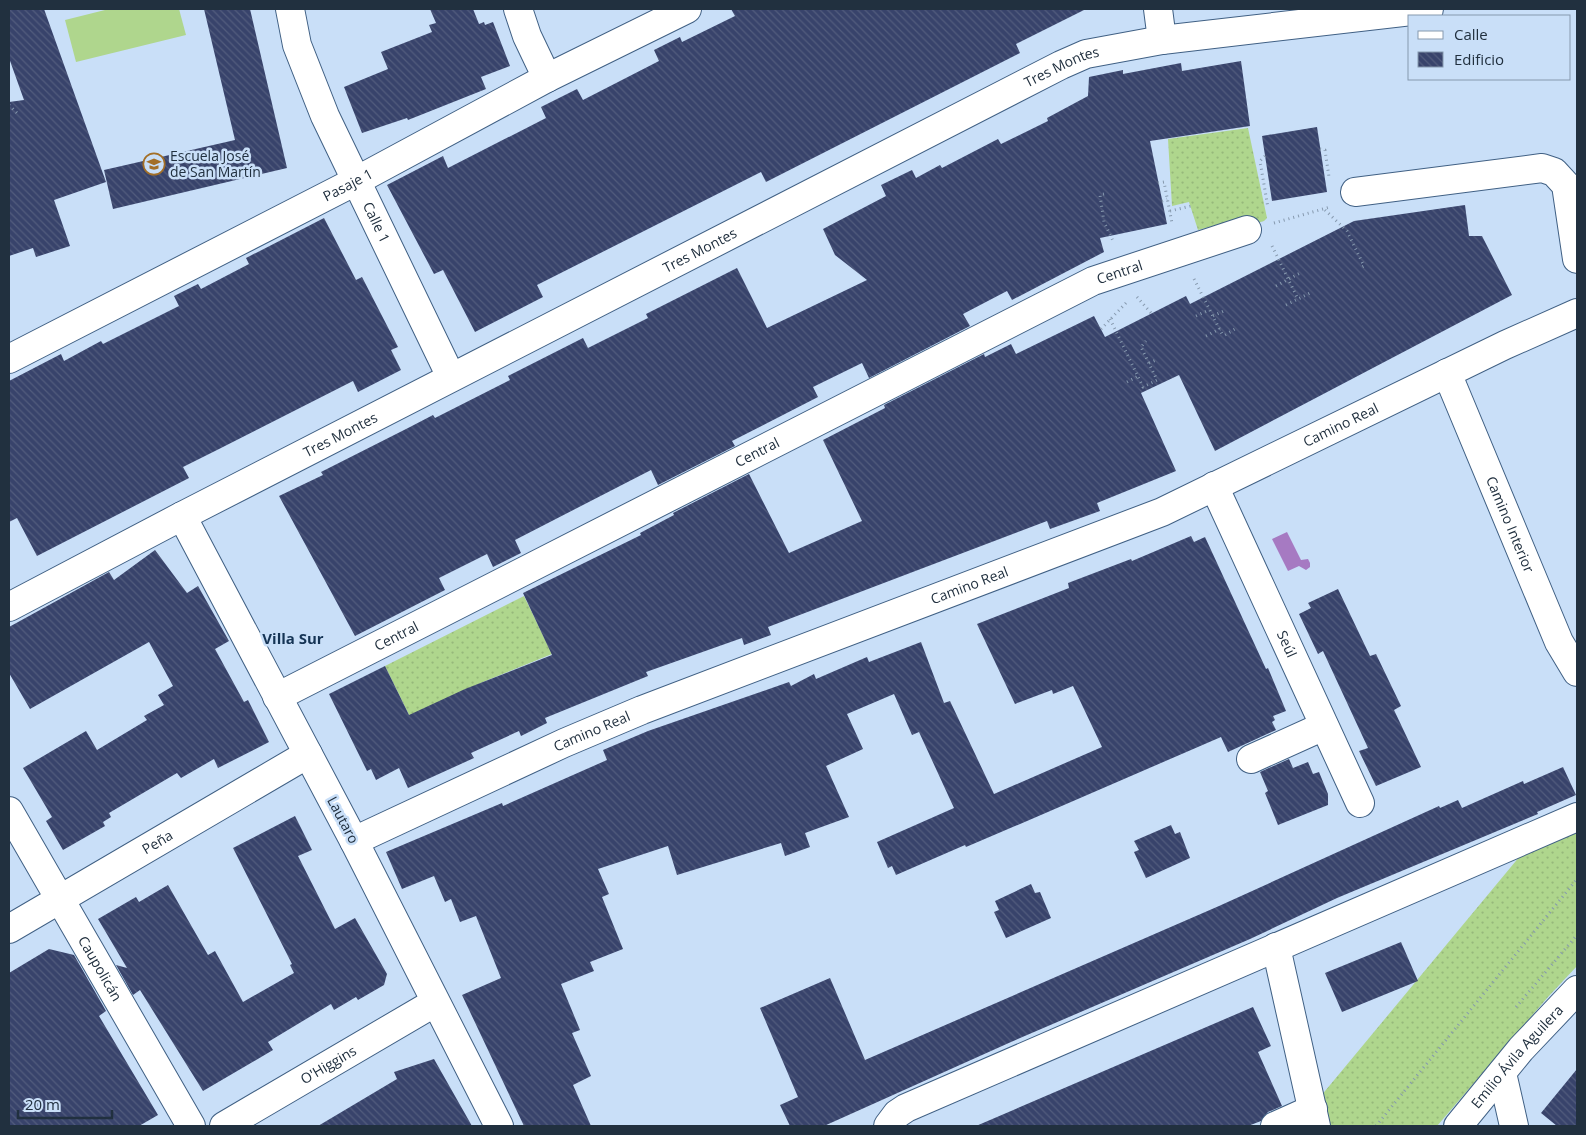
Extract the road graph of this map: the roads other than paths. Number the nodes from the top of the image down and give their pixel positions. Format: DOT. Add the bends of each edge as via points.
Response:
graph roads {
  1 [pos="290,9"];
  2 [pos="518,9"];
  3 [pos="687,9"];
  4 [pos="1158,9"];
  5 [pos="1429,9"];
  6 [pos="1162,40"];
  7 [pos="547,78"];
  8 [pos="354,182"];
  9 [pos="1340,194"];
  10 [pos="1259,226"];
  11 [pos="1577,258"];
  12 [pos="1577,313"];
  13 [pos="9,359"];
  14 [pos="1447,373"];
  15 [pos="451,377"];
  16 [pos="1214,486"];
  17 [pos="182,516"];
  18 [pos="9,608"];
  19 [pos="1577,672"];
  20 [pos="278,697"];
  21 [pos="1324,726"];
  22 [pos="308,754"];
  23 [pos="1252,759"];
  24 [pos="1360,803"];
  25 [pos="9,811"];
  26 [pos="1577,817"];
  27 [pos="354,841"];
  28 [pos="60,899"];
  29 [pos="9,929"];
  30 [pos="1276,948"];
  31 [pos="1577,990"];
  32 [pos="434,1002"];
  33 [pos="1502,1073"];
  34 [pos="1315,1118"];
  35 [pos="191,1126"];
  36 [pos="224,1126"];
  37 [pos="499,1126"];
  38 [pos="888,1126"];
  39 [pos="1275,1126"];
  40 [pos="1458,1126"];
  41 [pos="1514,1126"];
  1 -- 8 [label="street, Calle 1" via="297,45"];
  2 -- 7 [label="street"];
  3 -- 7 [label="street, Pasaje 1"];
  4 -- 6 [label="street"];
  5 -- 6 [label="street, Tres Montes"];
  6 -- 15 [label="street, Tres Montes" via="1086,54 1060,65"];
  7 -- 8 [label="street, Pasaje 1"];
  8 -- 13 [label="street, Pasaje 1"];
  8 -- 15 [label="street, Calle 1"];
  9 -- 11 [label="street" via="1542,168 1554,172 1566,185"];
  10 -- 20 [label="street, Central" via="1176,240"];
  12 -- 14 [label="street, Camino Real"];
  14 -- 16 [label="street, Camino Real"];
  14 -- 19 [label="street, Camino Interior" via="1559,642"];
  15 -- 17 [label="street, Tres Montes"];
  16 -- 21 [label="street, Seúl"];
  16 -- 27 [label="street, Camino Real" via="1153,516 642,710"];
  17 -- 18 [label="street, Tres Montes"];
  17 -- 20 [label="street, Lautaro"];
  20 -- 22 [label="street, Lautaro"];
  21 -- 23 [label="street"];
  21 -- 24 [label="street, Seúl"];
  22 -- 27 [label="street, Lautaro"];
  22 -- 28 [label="street, Peña"];
  25 -- 28 [label="street, Caupolicán"];
  26 -- 30 [label="street"];
  27 -- 32 [label="street, Lautaro"];
  28 -- 29 [label="street, Peña"];
  28 -- 35 [label="street, Caupolicán"];
  30 -- 34 [label="street"];
  30 -- 38 [label="street" via="906,1108"];
  31 -- 33 [label="street, Emilio Ávila Aguilera"];
  32 -- 36 [label="street, O'Higgins"];
  32 -- 37 [label="street, Lautaro"];
  33 -- 40 [label="street, Emilio Ávila Aguilera"];
  33 -- 41 [label="street"];
  34 -- 39 [label="street"];
}
